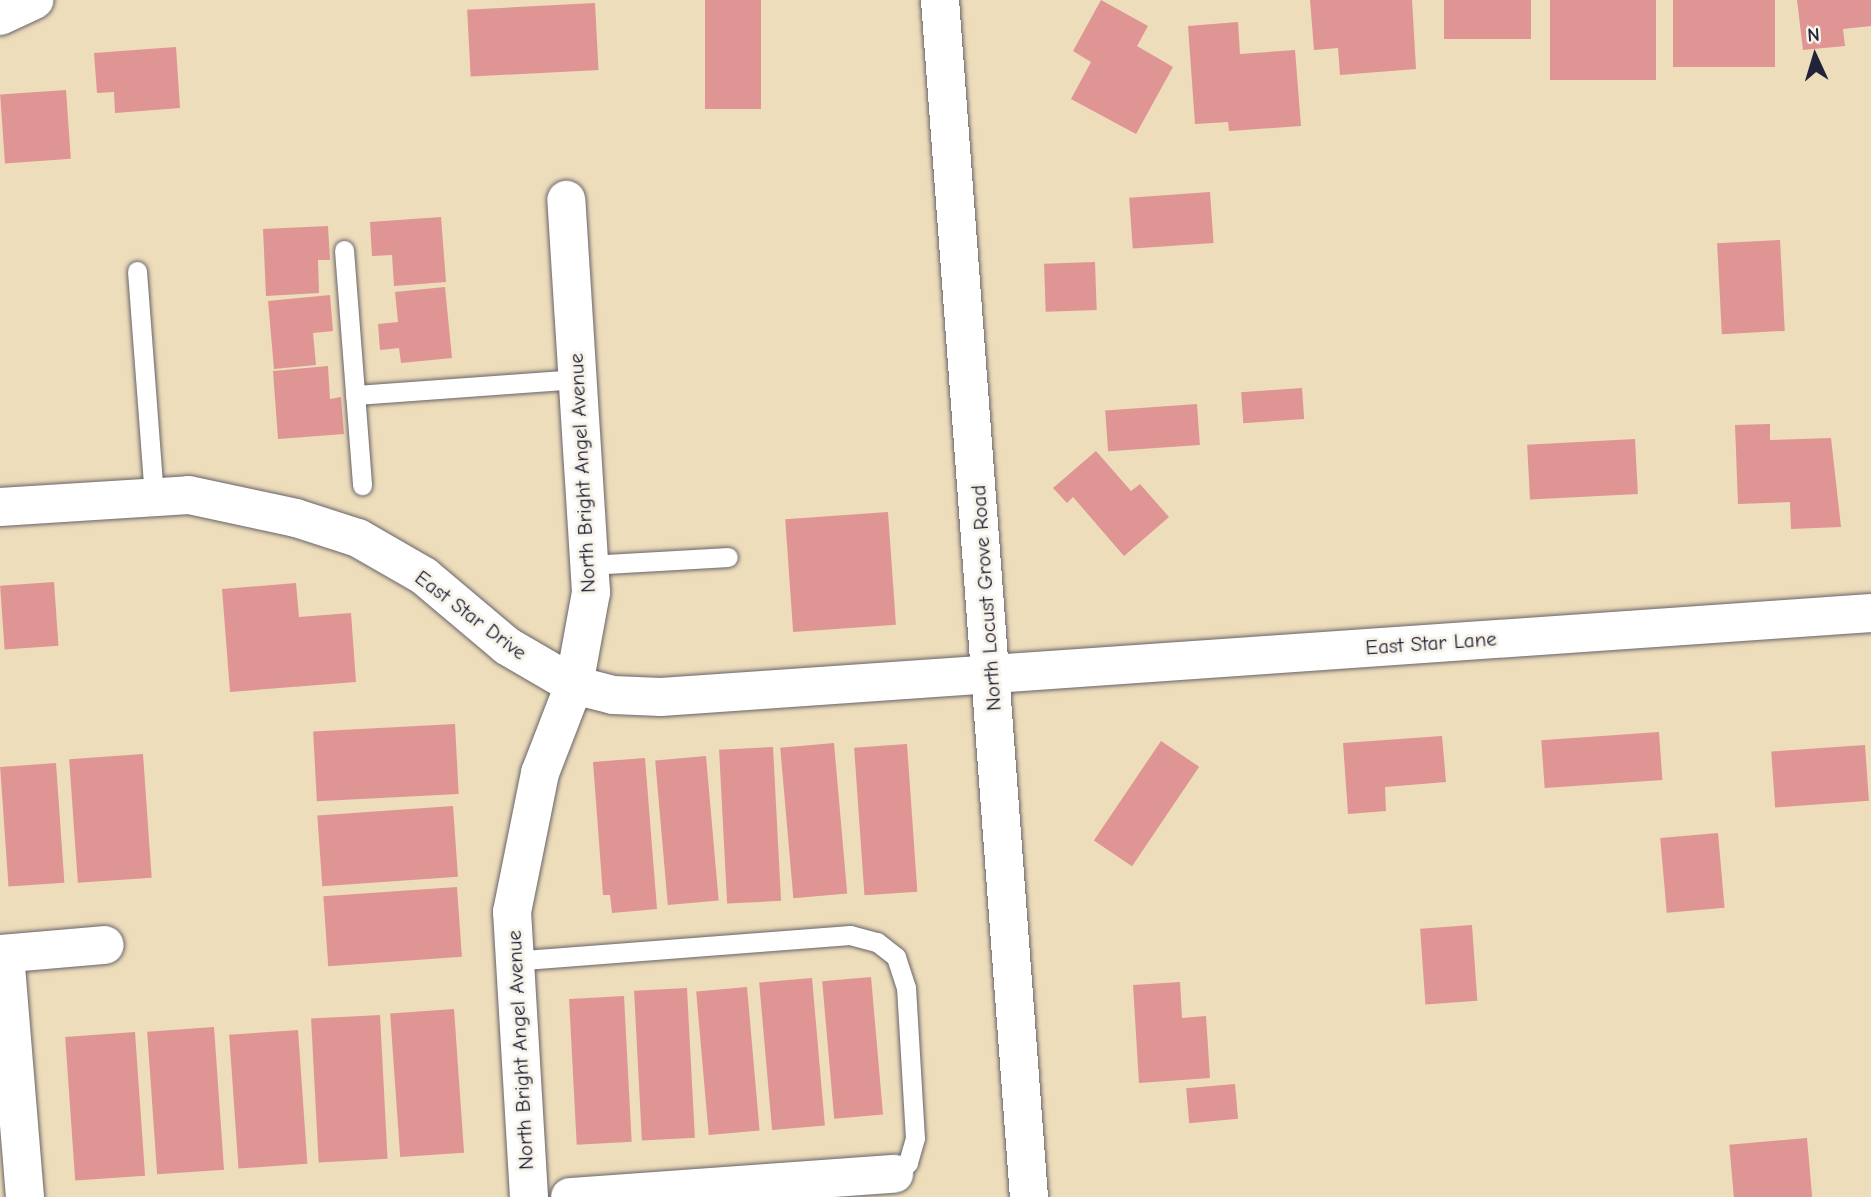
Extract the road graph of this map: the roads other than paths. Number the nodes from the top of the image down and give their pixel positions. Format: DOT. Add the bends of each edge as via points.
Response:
graph roads {
  1 [pos="34,0"];
  2 [pos="940,0"];
  3 [pos="0,16"];
  4 [pos="566,200"];
  5 [pos="344,250"];
  6 [pos="137,271"];
  7 [pos="578,379"];
  8 [pos="355,395"];
  9 [pos="362,485"];
  10 [pos="154,496"];
  11 [pos="0,507"];
  12 [pos="728,557"];
  13 [pos="589,565"];
  14 [pos="1871,612"];
  15 [pos="990,674"];
  16 [pos="574,685"];
  17 [pos="105,945"];
  18 [pos="2,954"];
  19 [pos="511,961"];
  20 [pos="894,1174"];
  21 [pos="24,1197"];
  22 [pos="529,1197"];
  23 [pos="570,1197"];
  24 [pos="1029,1197"];
  1 -- 3 [label="street"];
  2 -- 15 [label="street, North Locust Grove Road"];
  4 -- 7 [label="street, North Bright Angel Avenue"];
  5 -- 8 [label="lane"];
  6 -- 10 [label="lane"];
  7 -- 8 [label="lane"];
  7 -- 13 [label="street, North Bright Angel Avenue"];
  8 -- 9 [label="lane"];
  10 -- 11 [label="street, East Star Drive"];
  10 -- 16 [label="street, East Star Drive" via="230,500 358,538 424,576 507,646"];
  12 -- 13 [label="lane"];
  13 -- 16 [label="street, North Bright Angel Avenue"];
  14 -- 15 [label="street, East Star Lane"];
  15 -- 16 [label="street, East Star Drive" via="661,697"];
  15 -- 24 [label="street, North Locust Grove Road"];
  16 -- 19 [label="street, North Bright Angel Avenue" via="540,773 523,846"];
  17 -- 18 [label="street"];
  18 -- 21 [label="street"];
  19 -- 20 [label="lane" via="850,935 877,942 896,957 907,1000 915,1138 908,1163"];
  19 -- 22 [label="street, North Bright Angel Avenue"];
  20 -- 23 [label="street"];
}
